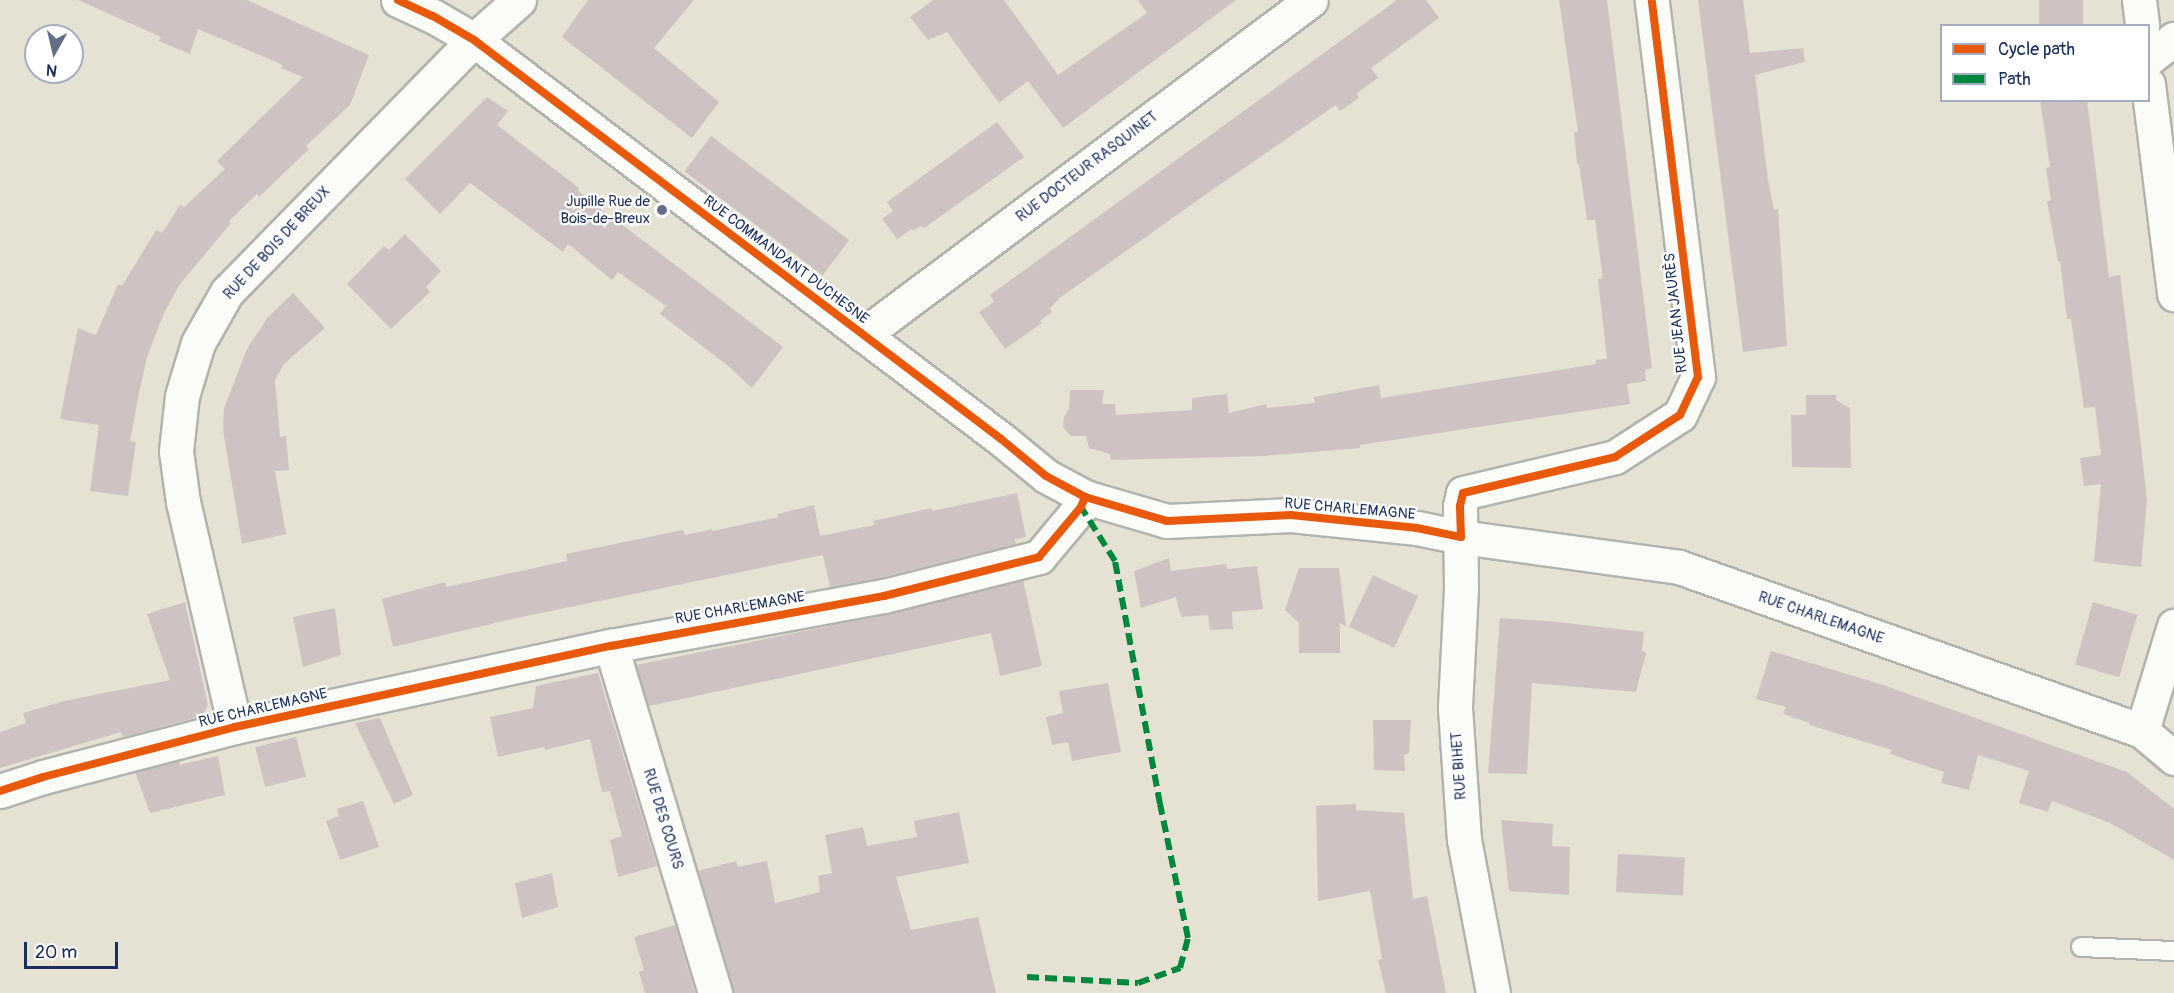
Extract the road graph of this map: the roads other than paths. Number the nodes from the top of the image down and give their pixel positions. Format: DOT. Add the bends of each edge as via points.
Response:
graph roads {
  1 [pos="398,0"];
  2 [pos="519,0"];
  3 [pos="1311,0"];
  4 [pos="1652,0"];
  5 [pos="2139,0"];
  6 [pos="2142,24"];
  7 [pos="2174,39"];
  8 [pos="474,40"];
  9 [pos="2150,57"];
  10 [pos="2150,100"];
  11 [pos="2174,294"];
  12 [pos="863,335"];
  13 [pos="1085,497"];
  14 [pos="1461,537"];
  15 [pos="2174,626"];
  16 [pos="611,646"];
  17 [pos="235,728"];
  18 [pos="2142,731"];
  19 [pos="2174,758"];
  20 [pos="0,791"];
  21 [pos="2081,947"];
  22 [pos="2174,951"];
  23 [pos="715,993"];
  24 [pos="1493,993"];
  1 -- 8 [label="street, RUE COMMANDANT DUCHESNE"];
  2 -- 8 [label="street, RUE DE BOIS DE BREUX"];
  3 -- 12 [label="street, RUE DOCTEUR RASQUINET"];
  4 -- 14 [label="street, RUE JEAN JAURÈS" via="1698,377 1680,415 1615,457 1463,493"];
  5 -- 6 [label="street"];
  7 -- 9 [label="street"];
  8 -- 12 [label="street, RUE COMMANDANT DUCHESNE"];
  8 -- 17 [label="street, RUE DE BOIS DE BREUX" via="227,292 198,343 182,396 176,451 183,502"];
  10 -- 11 [label="street"];
  12 -- 13 [label="street, RUE COMMANDANT DUCHESNE" via="1046,476"];
  13 -- 14 [label="street, RUE CHARLEMAGNE" via="1167,521 1291,515 1417,528"];
  13 -- 16 [label="street, RUE CHARLEMAGNE" via="1039,557 884,596"];
  14 -- 18 [label="street, RUE CHARLEMAGNE" via="1679,567"];
  14 -- 24 [label="street, RUE BIHET" via="1455,706 1462,818"];
  15 -- 18 [label="street"];
  16 -- 17 [label="street, RUE CHARLEMAGNE"];
  16 -- 23 [label="street, RUE DES COURS"];
  17 -- 20 [label="street, RUE CHARLEMAGNE"];
  18 -- 19 [label="street, RUE CHARLEMAGNE"];
  21 -- 22 [label="lane"];
}
